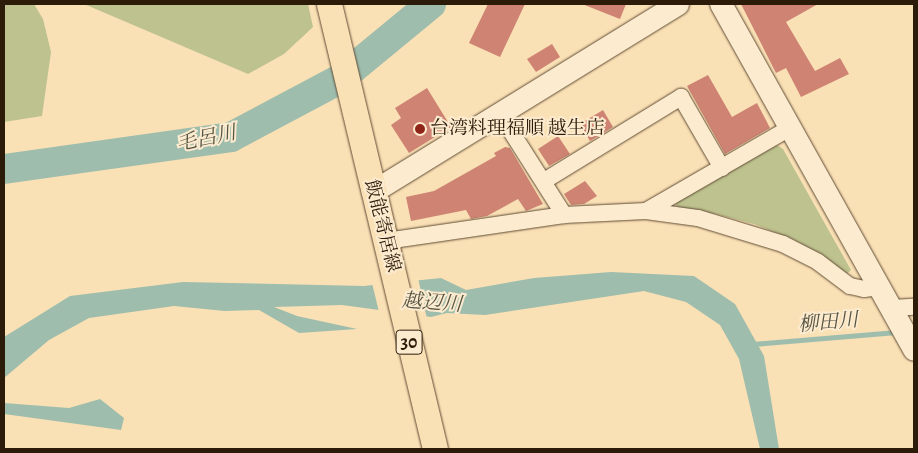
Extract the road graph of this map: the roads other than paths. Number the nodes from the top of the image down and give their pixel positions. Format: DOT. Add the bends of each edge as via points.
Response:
graph roads {
  1 [pos="329,4"];
  2 [pos="678,4"];
  3 [pos="721,4"];
  4 [pos="500,114"];
  5 [pos="790,128"];
  6 [pos="722,168"];
  7 [pos="544,181"];
  8 [pos="373,192"];
  9 [pos="646,211"];
  10 [pos="564,214"];
  11 [pos="388,250"];
  12 [pos="880,287"];
  13 [pos="900,310"];
  14 [pos="913,347"];
  15 [pos="434,449"];
  1 -- 8 [label="main road, 飯能寄居線 / 30"];
  2 -- 4 [label="street"];
  3 -- 5 [label="street"];
  4 -- 7 [label="street"];
  4 -- 8 [label="street"];
  5 -- 6 [label="street"];
  5 -- 12 [label="street"];
  6 -- 7 [label="street" via="681,98"];
  6 -- 9 [label="street"];
  7 -- 10 [label="street"];
  8 -- 11 [label="main road, 飯能寄居線 / 30"];
  9 -- 10 [label="street"];
  9 -- 12 [label="street" via="698,218 783,244 818,262 850,286 864,289"];
  10 -- 11 [label="street"];
  11 -- 15 [label="main road, 飯能寄居線 / 30"];
  12 -- 13 [label="street"];
  13 -- 14 [label="street"];
}
